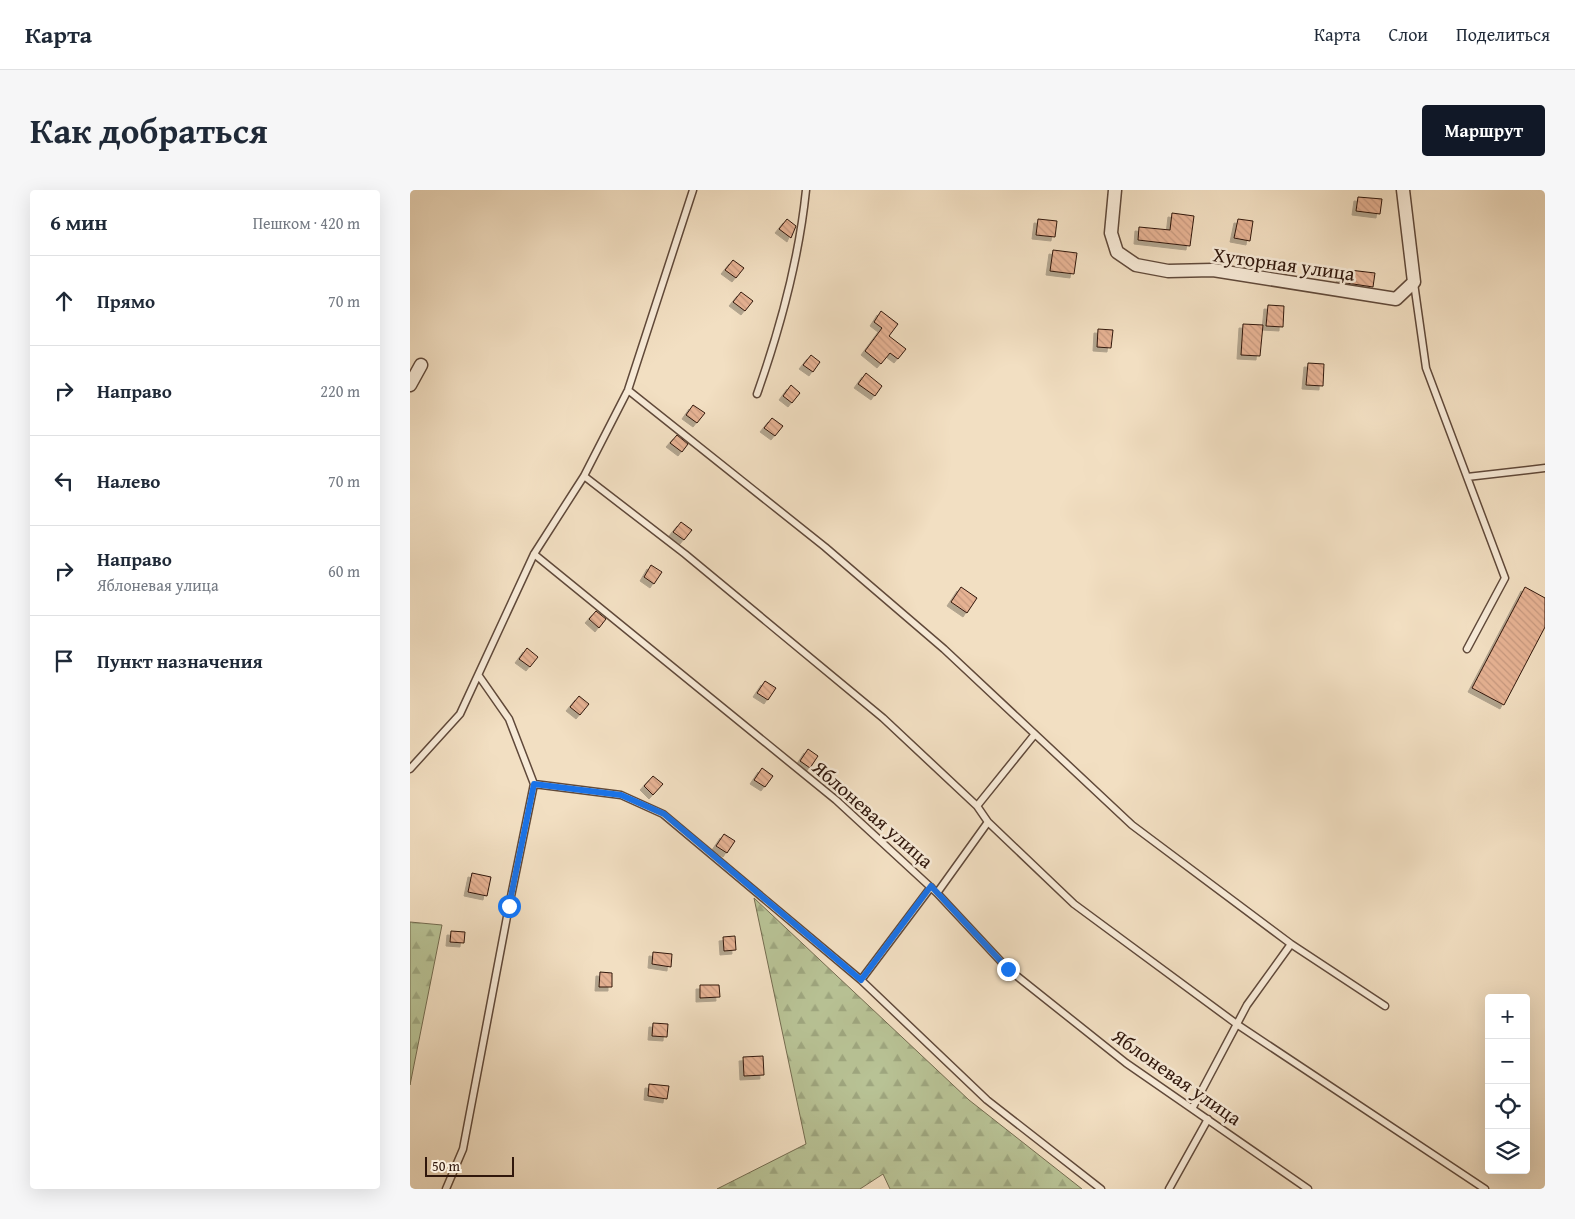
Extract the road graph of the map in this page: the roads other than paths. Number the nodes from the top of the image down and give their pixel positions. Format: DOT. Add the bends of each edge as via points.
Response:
graph roads {
  1 [pos="693,190"];
  2 [pos="806,190"];
  3 [pos="1115,190"];
  4 [pos="1403,190"];
  5 [pos="1414,282"];
  6 [pos="421,365"];
  7 [pos="410,385"];
  8 [pos="628,390"];
  9 [pos="756,394"];
  10 [pos="1545,468"];
  11 [pos="584,476"];
  12 [pos="1467,477"];
  13 [pos="534,554"];
  14 [pos="1467,650"];
  15 [pos="479,676"];
  16 [pos="1035,734"];
  17 [pos="410,769"];
  18 [pos="534,784"];
  19 [pos="977,806"];
  20 [pos="988,822"];
  21 [pos="931,886"];
  22 [pos="937,893"];
  23 [pos="1291,944"];
  24 [pos="861,980"];
  25 [pos="1385,1006"];
  26 [pos="1238,1025"];
  27 [pos="1193,1107"];
  28 [pos="1208,1119"];
  29 [pos="446,1189"];
  30 [pos="1101,1189"];
  31 [pos="1169,1189"];
  32 [pos="1308,1189"];
  33 [pos="1485,1189"];
  1 -- 8 [label="lane"];
  2 -- 9 [label="lane" via="802,226 770,355"];
  3 -- 5 [label="street, Хуторная улица" via="1110,233 1117,252 1136,264 1168,271 1213,270 1396,299"];
  4 -- 5 [label="street"];
  5 -- 12 [label="lane" via="1426,368"];
  6 -- 7 [label="street"];
  8 -- 11 [label="lane"];
  8 -- 16 [label="lane" via="825,547 944,649"];
  10 -- 12 [label="lane"];
  11 -- 13 [label="lane"];
  11 -- 19 [label="lane" via="883,718"];
  12 -- 14 [label="lane" via="1505,578"];
  13 -- 15 [label="lane"];
  13 -- 21 [label="lane, Яблоневая улица" via="828,794"];
  15 -- 17 [label="lane" via="460,714"];
  15 -- 18 [label="lane" via="509,719"];
  16 -- 19 [label="lane"];
  16 -- 23 [label="lane" via="1132,825"];
  18 -- 24 [label="lane" via="621,795 664,814"];
  18 -- 29 [label="lane" via="463,1148"];
  19 -- 20 [label="lane"];
  20 -- 22 [label="lane"];
  20 -- 26 [label="lane" via="1074,904"];
  21 -- 22 [label="lane, Яблоневая улица"];
  21 -- 24 [label="lane"];
  22 -- 27 [label="lane, Яблоневая улица" via="1008,969 1126,1063"];
  23 -- 25 [label="lane"];
  23 -- 26 [label="lane" via="1247,1005"];
  24 -- 30 [label="lane" via="987,1100"];
  26 -- 27 [label="lane"];
  26 -- 33 [label="lane"];
  27 -- 28 [label="lane, Яблоневая улица"];
  28 -- 31 [label="lane"];
  28 -- 32 [label="lane, Яблоневая улица"];
}
